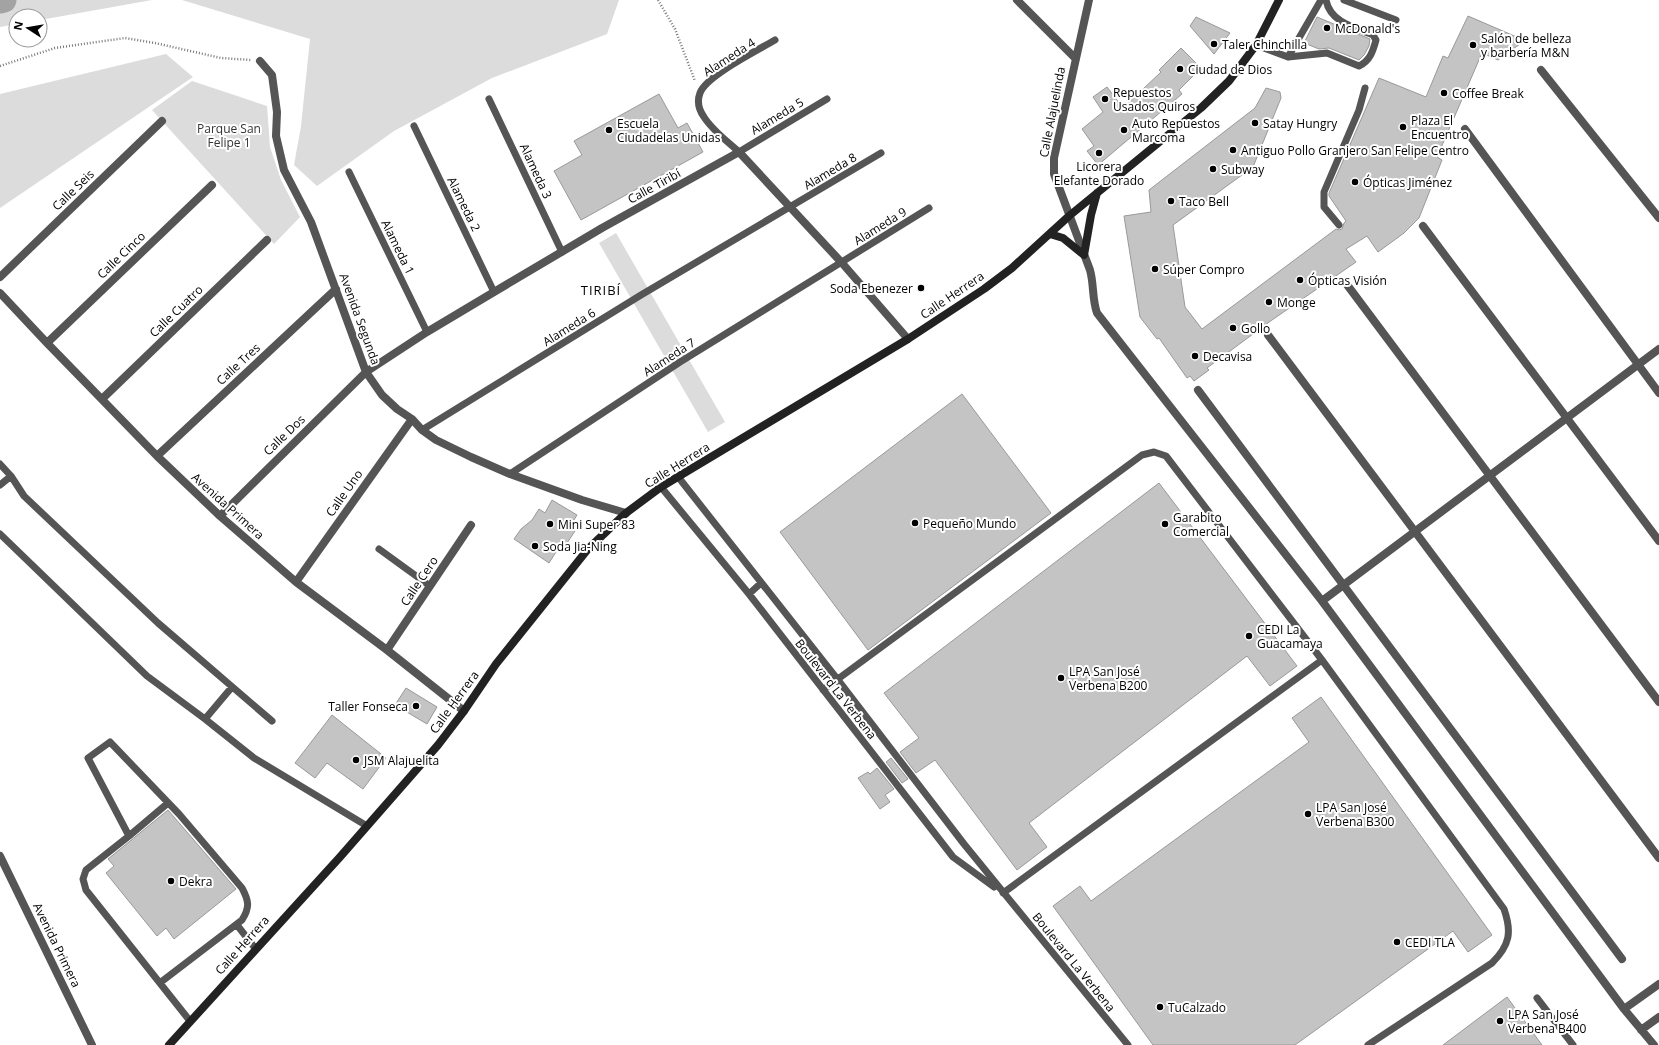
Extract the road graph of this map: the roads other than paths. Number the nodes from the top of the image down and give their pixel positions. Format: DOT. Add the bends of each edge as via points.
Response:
graph roads {
  1 [pos="1017,0"];
  2 [pos="1089,0"];
  3 [pos="1279,0"];
  4 [pos="1321,0"];
  5 [pos="1326,0"];
  6 [pos="1344,0"];
  7 [pos="1396,20"];
  8 [pos="775,40"];
  9 [pos="1256,45"];
  10 [pos="1075,58"];
  11 [pos="1288,58"];
  12 [pos="260,61"];
  13 [pos="1541,70"];
  14 [pos="1365,88"];
  15 [pos="489,99"];
  16 [pos="828,99"];
  17 [pos="162,121"];
  18 [pos="414,126"];
  19 [pos="1465,129"];
  20 [pos="739,152"];
  21 [pos="881,153"];
  22 [pos="349,172"];
  23 [pos="212,185"];
  24 [pos="1097,193"];
  25 [pos="791,207"];
  26 [pos="929,208"];
  27 [pos="1069,216"];
  28 [pos="1659,218"];
  29 [pos="1340,225"];
  30 [pos="1423,226"];
  31 [pos="1050,234"];
  32 [pos="267,240"];
  33 [pos="562,252"];
  34 [pos="1084,255"];
  35 [pos="842,263"];
  36 [pos="0,277"];
  37 [pos="1345,282"];
  38 [pos="336,289"];
  39 [pos="494,292"];
  40 [pos="0,293"];
  41 [pos="427,332"];
  42 [pos="1268,334"];
  43 [pos="908,339"];
  44 [pos="47,343"];
  45 [pos="1659,349"];
  46 [pos="1638,364"];
  47 [pos="366,372"];
  48 [pos="1198,390"];
  49 [pos="1659,393"];
  50 [pos="102,399"];
  51 [pos="1567,418"];
  52 [pos="412,419"];
  53 [pos="422,430"];
  54 [pos="157,456"];
  55 [pos="0,464"];
  56 [pos="510,474"];
  57 [pos="11,476"];
  58 [pos="1490,476"];
  59 [pos="679,478"];
  60 [pos="0,485"];
  61 [pos="661,488"];
  62 [pos="626,513"];
  63 [pos="220,516"];
  64 [pos="471,525"];
  65 [pos="1414,532"];
  66 [pos="0,534"];
  67 [pos="1659,541"];
  68 [pos="379,548"];
  69 [pos="296,582"];
  70 [pos="761,583"];
  71 [pos="1342,585"];
  72 [pos="430,586"];
  73 [pos="749,594"];
  74 [pos="1322,601"];
  75 [pos="387,650"];
  76 [pos="1322,660"];
  77 [pos="838,680"];
  78 [pos="232,687"];
  79 [pos="823,690"];
  80 [pos="1659,702"];
  81 [pos="464,711"];
  82 [pos="205,719"];
  83 [pos="272,721"];
  84 [pos="168,803"];
  85 [pos="367,826"];
  86 [pos="129,836"];
  87 [pos="0,856"];
  88 [pos="1659,858"];
  89 [pos="1003,893"];
  90 [pos="236,925"];
  91 [pos="255,948"];
  92 [pos="1622,959"];
  93 [pos="161,982"];
  94 [pos="1659,984"];
  95 [pos="1537,998"];
  96 [pos="1624,1009"];
  97 [pos="1659,1017"];
  98 [pos="190,1021"];
  99 [pos="1641,1030"];
  100 [pos="92,1045"];
  101 [pos="169,1045"];
  102 [pos="1128,1045"];
  103 [pos="1368,1045"];
  104 [pos="1573,1045"];
  105 [pos="1654,1045"];
  1 -- 10 [label="street, Calle Alajuelinda"];
  2 -- 10 [label="street, Calle Alajuelinda"];
  3 -- 9 [label="street, Calle Herrera"];
  4 -- 11 [label="lane"];
  5 -- 11 [label="lane" via="1340,22 1373,35 1376,40 1369,59 1360,66 1327,53"];
  6 -- 7 [label="lane"];
  8 -- 20 [label="lane, Alameda 4" via="712,78 700,93 698,102 704,117"];
  9 -- 11 [label="lane"];
  9 -- 24 [label="street, Calle Herrera" via="1229,81 1201,108"];
  10 -- 27 [label="street, Calle Alajuelinda" via="1054,158 1054,174"];
  12 -- 38 [label="street, Avenida Segunda" via="272,75 277,112 276,136 284,170 311,222"];
  13 -- 28 [label="street"];
  14 -- 29 [label="lane" via="1360,110 1324,192 1324,207"];
  15 -- 33 [label="lane, Alameda 3"];
  16 -- 20 [label="lane, Alameda 5"];
  17 -- 36 [label="street, Calle Seis"];
  18 -- 39 [label="lane, Alameda 2"];
  19 -- 46 [label="street"];
  20 -- 25 [label="street"];
  20 -- 33 [label="street, Calle Tiribí"];
  21 -- 25 [label="lane, Alameda 8"];
  22 -- 41 [label="lane, Alameda 1"];
  23 -- 44 [label="street, Calle Cinco"];
  24 -- 27 [label="street, Calle Herrera"];
  24 -- 34 [label="street"];
  25 -- 35 [label="street"];
  25 -- 53 [label="lane, Alameda 6"];
  26 -- 35 [label="lane, Alameda 9"];
  27 -- 31 [label="street, Calle Herrera"];
  27 -- 34 [label="street, Calle Alajuelinda"];
  30 -- 51 [label="street"];
  31 -- 34 [label="street" via="1062,238"];
  31 -- 43 [label="street, Calle Herrera" via="1012,268"];
  32 -- 50 [label="street, Calle Cuatro"];
  33 -- 39 [label="street, Calle Tiribí"];
  34 -- 74 [label="street, Calle Alajuelinda" via="1092,277 1097,313"];
  35 -- 43 [label="street"];
  35 -- 56 [label="lane, Alameda 7" via="680,362"];
  37 -- 58 [label="street"];
  38 -- 47 [label="street, Avenida Segunda"];
  38 -- 54 [label="street, Calle Tres"];
  39 -- 41 [label="street, Calle Tiribí"];
  40 -- 44 [label="street, Avenida Primera"];
  41 -- 47 [label="street, Calle Tiribí"];
  42 -- 65 [label="street"];
  43 -- 59 [label="street, Calle Herrera"];
  44 -- 50 [label="street, Avenida Primera"];
  45 -- 46 [label="street"];
  46 -- 49 [label="street"];
  46 -- 51 [label="street"];
  47 -- 52 [label="street, Avenida Segunda" via="382,395"];
  47 -- 63 [label="street, Calle Dos"];
  48 -- 71 [label="street"];
  50 -- 54 [label="street, Avenida Primera"];
  51 -- 58 [label="street"];
  51 -- 67 [label="street"];
  52 -- 53 [label="street, Avenida Segunda"];
  52 -- 69 [label="street, Calle Uno"];
  53 -- 56 [label="street, Avenida Segunda" via="464,454"];
  54 -- 63 [label="street, Avenida Primera"];
  55 -- 57 [label="lane"];
  56 -- 62 [label="street, Avenida Segunda"];
  57 -- 60 [label="lane"];
  57 -- 78 [label="lane" via="24,496 158,623"];
  58 -- 65 [label="street"];
  58 -- 80 [label="street"];
  59 -- 61 [label="street, Calle Herrera"];
  59 -- 70 [label="lane, Boulevard La Verbena"];
  61 -- 62 [label="street, Calle Herrera"];
  61 -- 73 [label="lane, Boulevard La Verbena"];
  62 -- 81 [label="street, Calle Herrera" via="588,549 568,573 496,664"];
  63 -- 69 [label="street, Avenida Primera"];
  64 -- 72 [label="street, Calle Cero"];
  65 -- 71 [label="street"];
  65 -- 88 [label="street"];
  66 -- 82 [label="lane" via="147,676"];
  68 -- 72 [label="lane"];
  69 -- 75 [label="street, Avenida Primera"];
  70 -- 73 [label="lane"];
  70 -- 77 [label="lane, Boulevard La Verbena"];
  71 -- 74 [label="street"];
  71 -- 92 [label="street"];
  72 -- 75 [label="street, Calle Cero"];
  73 -- 79 [label="lane, Boulevard La Verbena"];
  74 -- 96 [label="street, Calle Alajuelinda"];
  75 -- 81 [label="street, Avenida Primera"];
  76 -- 77 [label="lane" via="1166,456 1154,452 1142,455"];
  76 -- 89 [label="lane"];
  76 -- 103 [label="lane" via="1504,909 1508,921 1506,944 1501,954 1492,962"];
  77 -- 79 [label="lane"];
  77 -- 89 [label="lane, Boulevard La Verbena"];
  78 -- 82 [label="lane"];
  78 -- 83 [label="lane"];
  79 -- 89 [label="lane, Boulevard La Verbena" via="953,857"];
  81 -- 85 [label="street, Calle Herrera" via="438,745"];
  82 -- 85 [label="lane" via="254,758"];
  84 -- 86 [label="lane"];
  84 -- 86 [label="lane" via="110,742 88,758"];
  84 -- 90 [label="lane" via="248,898 247,911"];
  85 -- 91 [label="street, Calle Herrera"];
  86 -- 93 [label="lane" via="86,870 83,879 86,890"];
  87 -- 100 [label="street, Avenida Primera"];
  89 -- 102 [label="lane, Boulevard La Verbena"];
  90 -- 91 [label="lane"];
  90 -- 93 [label="lane"];
  91 -- 98 [label="street, Calle Herrera"];
  93 -- 98 [label="lane"];
  94 -- 96 [label="street"];
  95 -- 104 [label="lane"];
  96 -- 99 [label="street, Calle Alajuelinda"];
  97 -- 99 [label="street"];
  98 -- 101 [label="street, Calle Herrera"];
  99 -- 105 [label="street, Calle Alajuelinda"];
}
